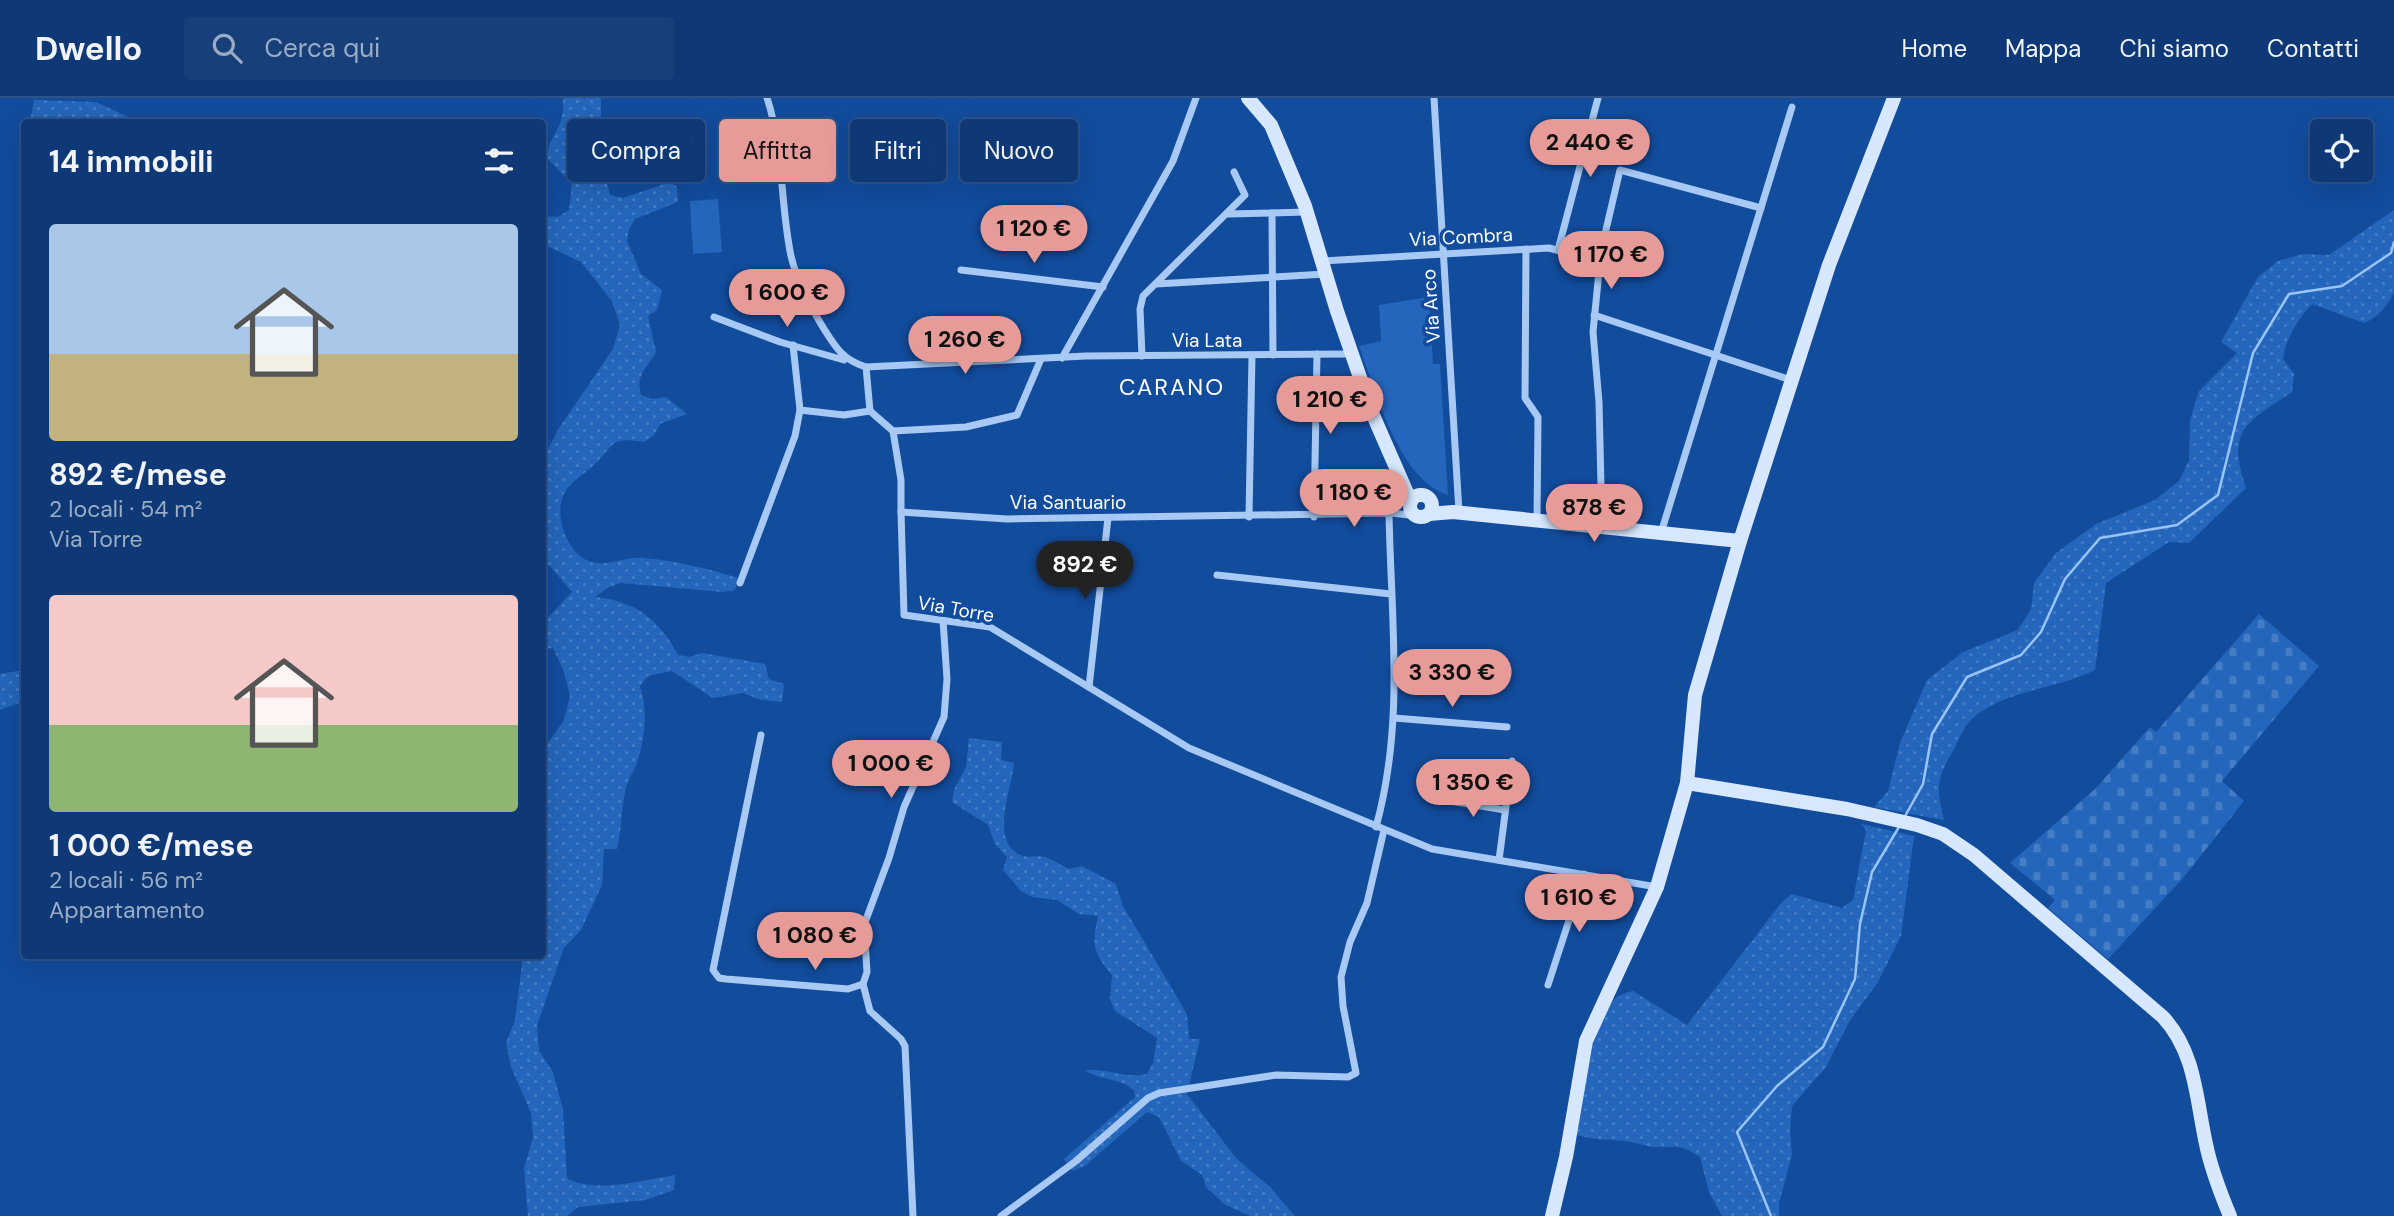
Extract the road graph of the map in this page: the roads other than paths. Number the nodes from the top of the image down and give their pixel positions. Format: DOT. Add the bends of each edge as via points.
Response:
graph roads {
  1 [pos="766,98"];
  2 [pos="1196,98"];
  3 [pos="1248,98"];
  4 [pos="1434,98"];
  5 [pos="1598,98"];
  6 [pos="1894,98"];
  7 [pos="1792,107"];
  8 [pos="1234,172"];
  9 [pos="1760,208"];
  10 [pos="1307,212"];
  11 [pos="1272,213"];
  12 [pos="1228,214"];
  13 [pos="1526,249"];
  14 [pos="1558,250"];
  15 [pos="1443,255"];
  16 [pos="1600,261"];
  17 [pos="1324,267"];
  18 [pos="961,270"];
  19 [pos="1272,277"];
  20 [pos="1156,284"];
  21 [pos="1103,287"];
  22 [pos="1594,315"];
  23 [pos="714,317"];
  24 [pos="793,345"];
  25 [pos="1317,354"];
  26 [pos="1352,354"];
  27 [pos="1252,355"];
  28 [pos="1273,355"];
  29 [pos="1142,356"];
  30 [pos="1715,357"];
  31 [pos="1062,358"];
  32 [pos="1041,359"];
  33 [pos="852,362"];
  34 [pos="866,367"];
  35 [pos="1792,381"];
  36 [pos="800,411"];
  37 [pos="870,411"];
  38 [pos="893,431"];
  39 [pos="1420,507"];
  40 [pos="901,512"];
  41 [pos="1391,513"];
  42 [pos="1456,513"];
  43 [pos="1249,517"];
  44 [pos="1314,517"];
  45 [pos="1108,518"];
  46 [pos="1538,521"];
  47 [pos="1602,527"];
  48 [pos="1660,533"];
  49 [pos="1740,541"];
  50 [pos="1217,575"];
  51 [pos="740,583"];
  52 [pos="1391,594"];
  53 [pos="943,620"];
  54 [pos="1089,687"];
  55 [pos="1394,718"];
  56 [pos="1507,727"];
  57 [pos="761,736"];
  58 [pos="1512,761"];
  59 [pos="1687,783"];
  60 [pos="1444,800"];
  61 [pos="1505,810"];
  62 [pos="1380,828"];
  63 [pos="1499,860"];
  64 [pos="1584,874"];
  65 [pos="1657,887"];
  66 [pos="863,984"];
  67 [pos="1549,985"];
  68 [pos="913,1216"];
  69 [pos="1001,1216"];
  70 [pos="1552,1216"];
  71 [pos="2230,1216"];
  1 -- 33 [label="street" via="792,258 808,302 840,355"];
  2 -- 21 [label="street" via="1173,161"];
  3 -- 10 [label="street" via="1271,125"];
  4 -- 15 [label="street, Via Arco"];
  5 -- 14 [label="street"];
  6 -- 35 [label="street" via="1829,265"];
  7 -- 9 [label="street"];
  8 -- 12 [label="street" via="1245,195"];
  9 -- 16 [label="street" via="1620,170"];
  9 -- 30 [label="street"];
  10 -- 11 [label="street"];
  10 -- 17 [label="street"];
  11 -- 12 [label="street"];
  11 -- 19 [label="street"];
  12 -- 20 [label="street"];
  13 -- 14 [label="street, Via Combra"];
  13 -- 15 [label="street, Via Combra"];
  13 -- 46 [label="street" via="1525,398 1538,417"];
  14 -- 16 [label="street, Via Combra"];
  15 -- 17 [label="street, Via Combra"];
  15 -- 42 [label="street, Via Arco"];
  16 -- 22 [label="street"];
  17 -- 19 [label="street, Via Combra"];
  17 -- 26 [label="street"];
  18 -- 21 [label="street"];
  19 -- 20 [label="street, Via Combra"];
  19 -- 28 [label="street"];
  20 -- 29 [label="street" via="1143,296 1140,309"];
  21 -- 31 [label="street"];
  22 -- 30 [label="street"];
  22 -- 47 [label="street"];
  23 -- 24 [label="street"];
  24 -- 33 [label="street"];
  24 -- 36 [label="street"];
  25 -- 26 [label="street, Via Lata"];
  25 -- 28 [label="street, Via Lata"];
  25 -- 44 [label="street"];
  26 -- 39 [label="street" via="1373,415"];
  27 -- 28 [label="street, Via Lata"];
  27 -- 29 [label="street, Via Lata"];
  27 -- 43 [label="street"];
  29 -- 31 [label="street, Via Lata"];
  30 -- 35 [label="street"];
  30 -- 48 [label="street"];
  31 -- 32 [label="street, Via Lata"];
  32 -- 34 [label="street, Via Lata"];
  32 -- 38 [label="street" via="1017,415 966,427"];
  33 -- 34 [label="street"];
  34 -- 37 [label="street"];
  35 -- 49 [label="street"];
  36 -- 37 [label="street" via="844,415"];
  36 -- 51 [label="street" via="795,436"];
  37 -- 38 [label="street"];
  38 -- 40 [label="street"];
  39 -- 41 [label="street, Via Santuario"];
  39 -- 42 [label="street"];
  40 -- 45 [label="street, Via Santuario" via="1007,519"];
  40 -- 53 [label="street, Via Torre" via="904,615"];
  41 -- 44 [label="street, Via Santuario"];
  41 -- 52 [label="street"];
  42 -- 46 [label="street"];
  43 -- 44 [label="street, Via Santuario"];
  43 -- 45 [label="street, Via Santuario"];
  45 -- 54 [label="street"];
  46 -- 47 [label="street"];
  47 -- 48 [label="street"];
  48 -- 49 [label="street"];
  49 -- 59 [label="street" via="1695,695"];
  50 -- 52 [label="street"];
  52 -- 55 [label="street" via="1397,693"];
  53 -- 54 [label="street, Via Torre" via="990,627"];
  53 -- 66 [label="street" via="944,717 904,807 864,925 867,972"];
  54 -- 62 [label="street, Via Torre" via="1189,748"];
  55 -- 56 [label="street"];
  55 -- 62 [label="street"];
  57 -- 66 [label="street" via="715,974 719,978 848,989"];
  58 -- 61 [label="street"];
  59 -- 65 [label="street"];
  59 -- 71 [label="street" via="1917,825 1943,834 1974,855 2175,1032 2191,1063 2207,1148"];
  60 -- 61 [label="street"];
  61 -- 63 [label="street"];
  62 -- 63 [label="street, Via Torre" via="1432,849"];
  62 -- 69 [label="street" via="1367,903 1341,977 1356,1073 1348,1077 1276,1075 1159,1093"];
  63 -- 64 [label="street, Via Torre"];
  64 -- 65 [label="street, Via Torre"];
  64 -- 67 [label="street"];
  65 -- 70 [label="street" via="1586,1041"];
  66 -- 68 [label="street" via="870,1011 905,1046"];
}
